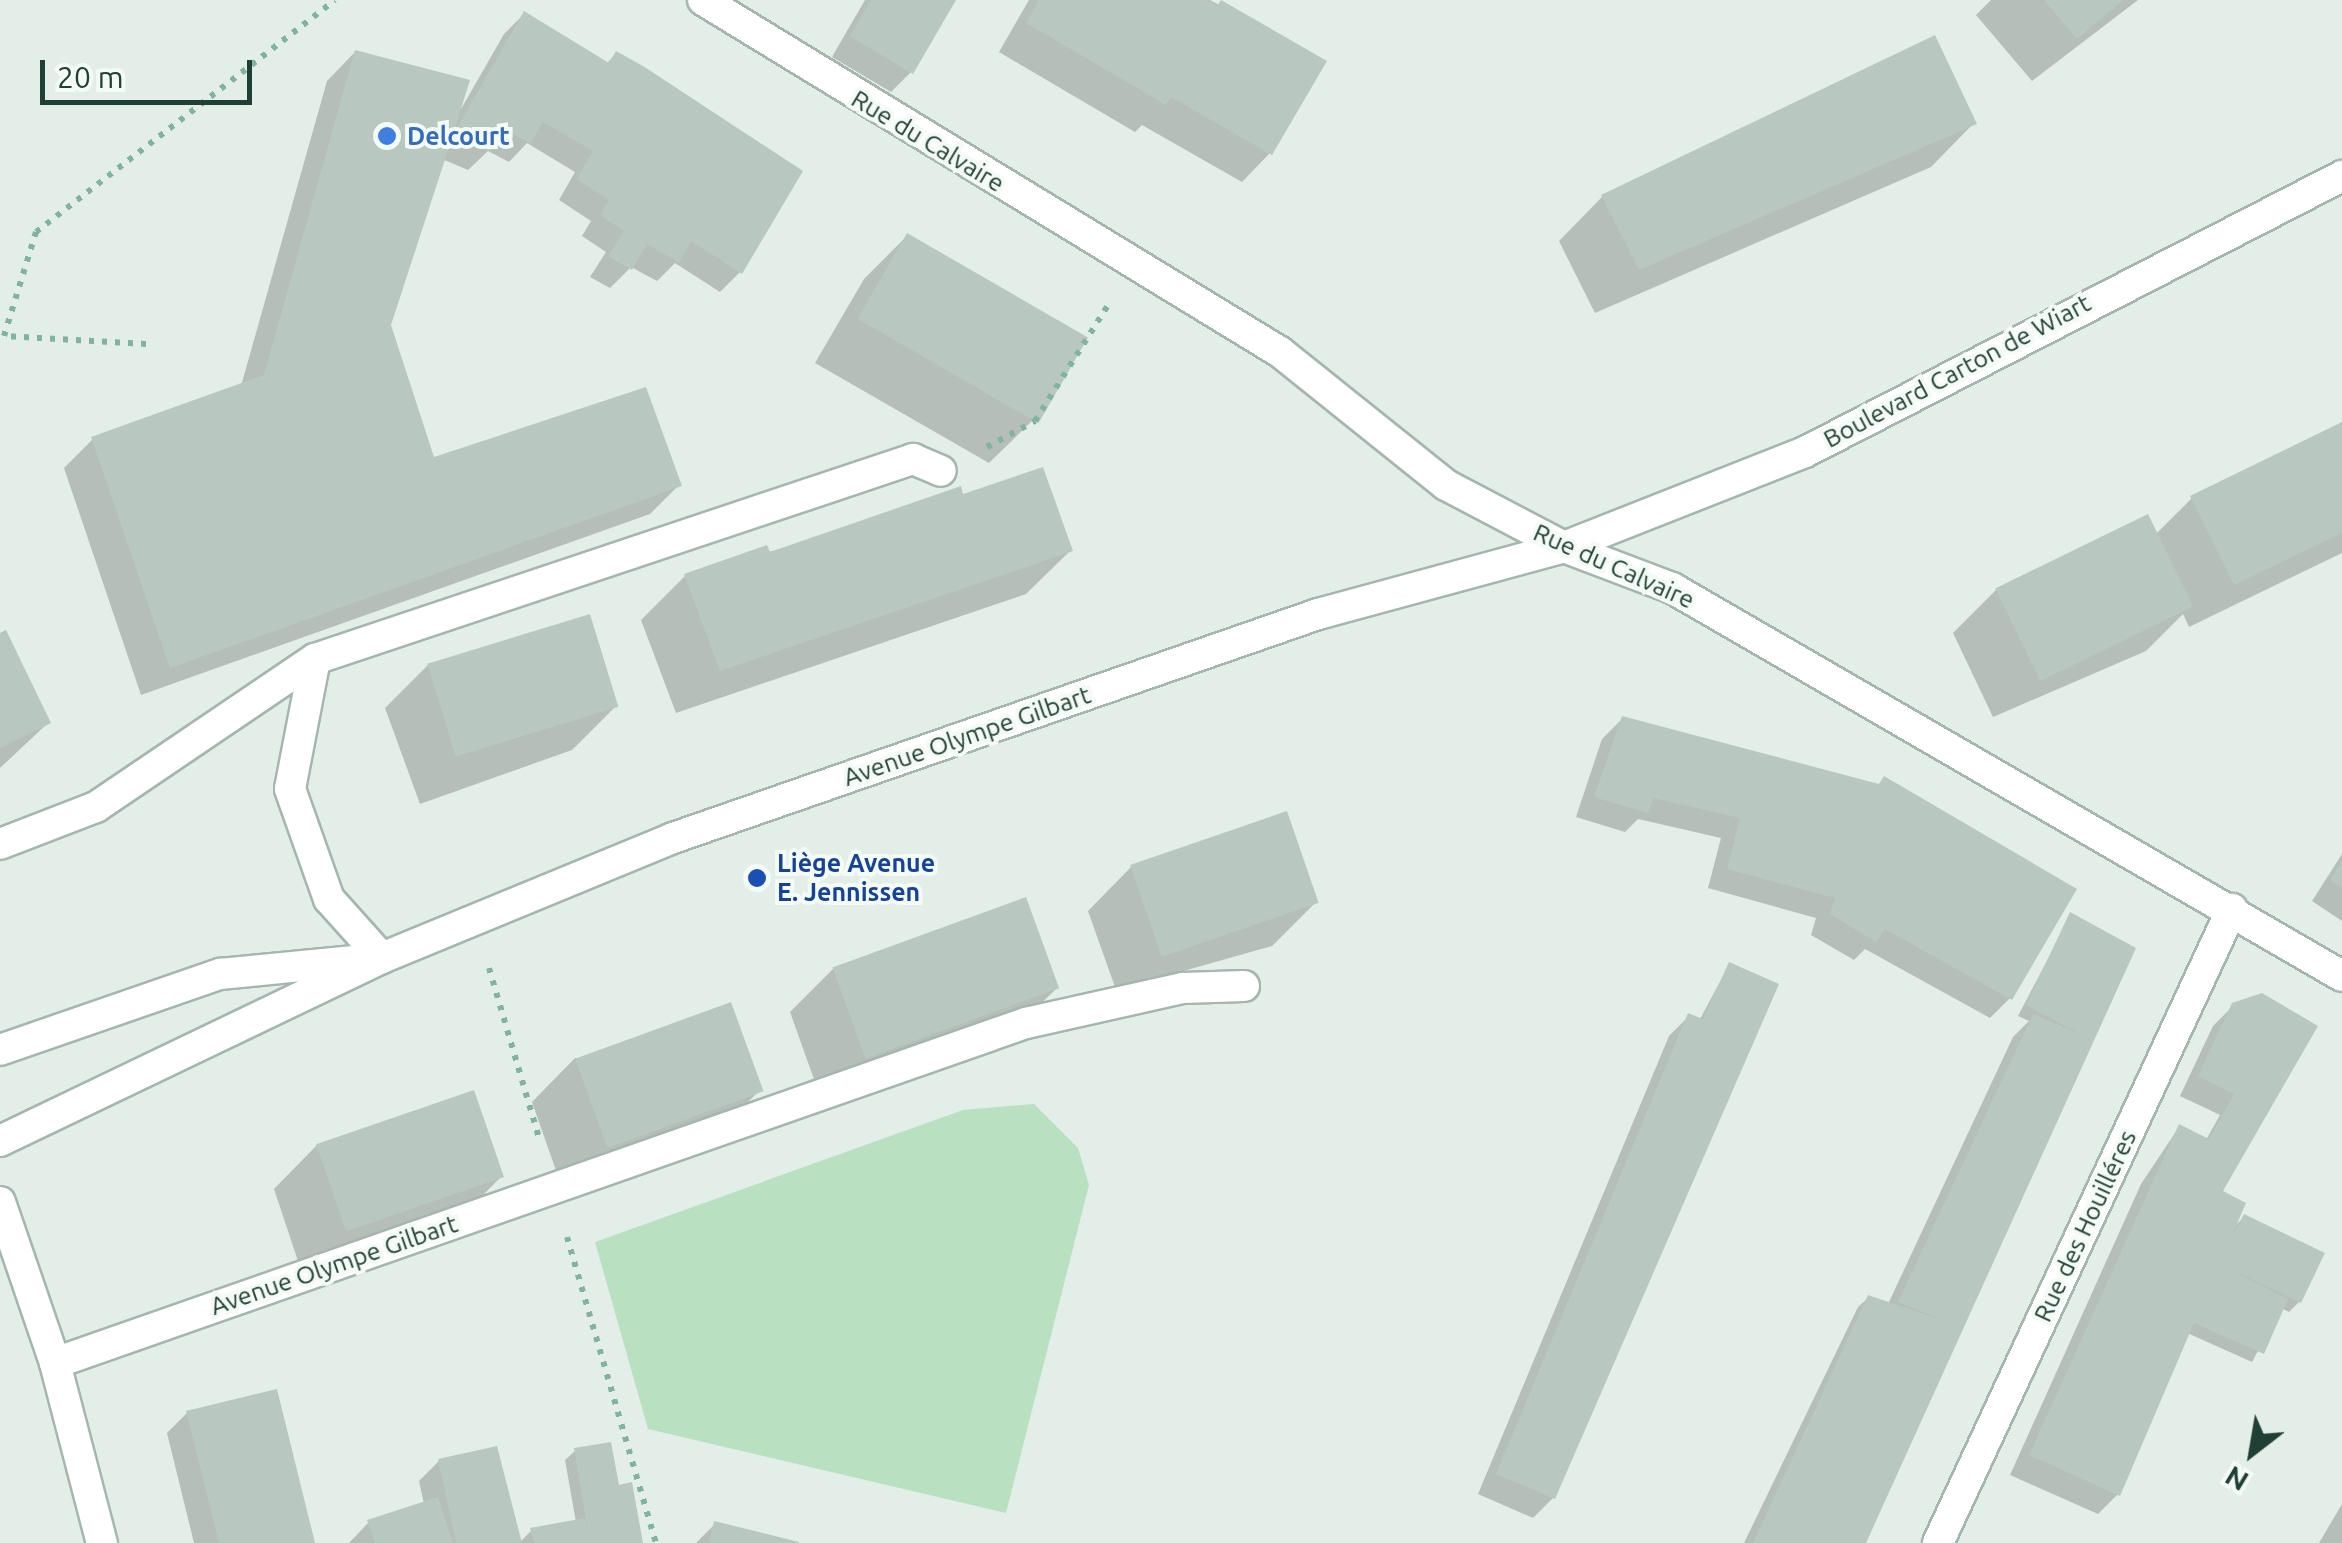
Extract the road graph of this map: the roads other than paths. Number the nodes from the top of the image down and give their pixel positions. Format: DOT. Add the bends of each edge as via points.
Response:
graph roads {
  1 [pos="703,0"];
  2 [pos="2342,176"];
  3 [pos="941,471"];
  4 [pos="1564,548"];
  5 [pos="315,659"];
  6 [pos="0,844"];
  7 [pos="2232,909"];
  8 [pos="382,958"];
  9 [pos="2342,976"];
  10 [pos="1244,986"];
  11 [pos="0,1050"];
  12 [pos="0,1142"];
  13 [pos="0,1202"];
  14 [pos="56,1362"];
  15 [pos="102,1543"];
  16 [pos="1938,1543"];
  1 -- 4 [label="street, Rue du Calvaire" via="1280,352 1446,485"];
  2 -- 4 [label="street, Boulevard Carton de Wiart" via="1805,452"];
  3 -- 5 [label="street" via="912,459"];
  4 -- 7 [label="street, Rue du Calvaire" via="1672,588"];
  4 -- 8 [label="street, Avenue Olympe Gilbart" via="1318,614 735,816"];
  5 -- 6 [label="street" via="96,808"];
  5 -- 8 [label="street" via="290,789 330,899"];
  7 -- 9 [label="street, Rue du Calvaire"];
  7 -- 16 [label="street, Rue des Houilléres"];
  8 -- 11 [label="street, Avenue Olympe Gilbart" via="220,974"];
  8 -- 12 [label="street, Avenue Olympe Gilbart"];
  10 -- 14 [label="street, Avenue Olympe Gilbart" via="1182,988 1026,1023"];
  13 -- 14 [label="street"];
  14 -- 15 [label="street"];
}
